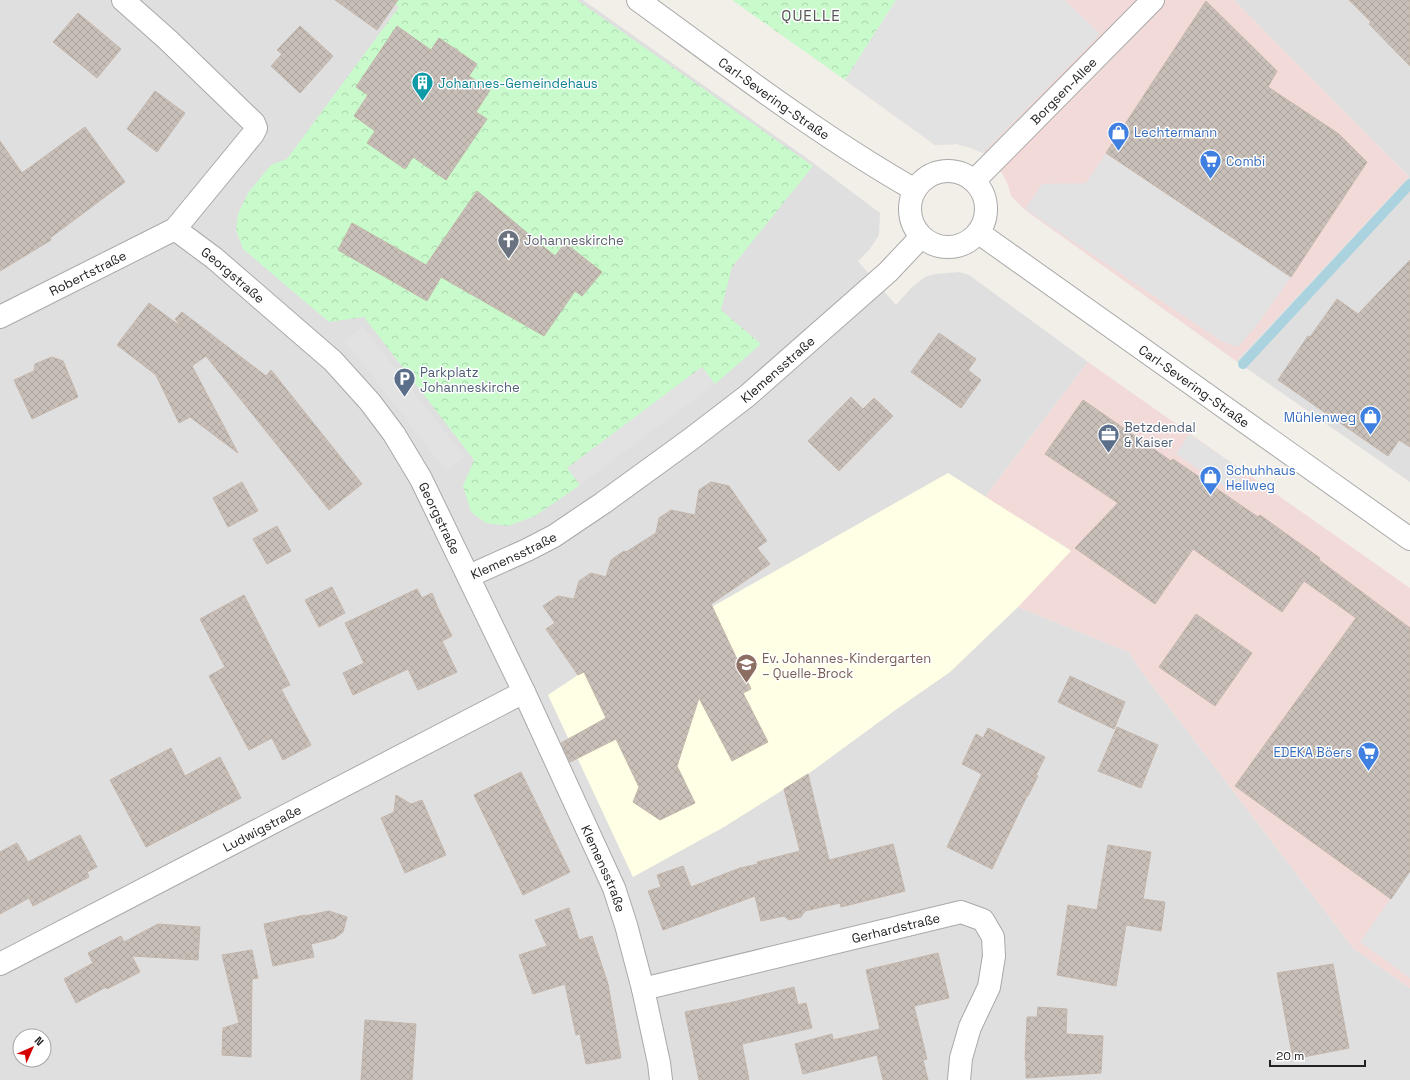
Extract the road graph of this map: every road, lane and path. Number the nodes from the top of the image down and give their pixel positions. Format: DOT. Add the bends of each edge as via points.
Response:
graph roads {
  1 [pos="123,0"];
  2 [pos="638,0"];
  3 [pos="1153,0"];
  4 [pos="974,181"];
  5 [pos="915,190"];
  6 [pos="175,229"];
  7 [pos="979,233"];
  8 [pos="921,237"];
  9 [pos="0,317"];
  10 [pos="1410,539"];
  11 [pos="469,576"];
  12 [pos="524,692"];
  13 [pos="0,964"];
  14 [pos="643,989"];
  15 [pos="661,1080"];
  16 [pos="959,1080"];
  1 -- 6 [label="street" via="168,40 254,123 256,128"];
  2 -- 5 [label="street, Carl-Severing-Straße" via="809,124"];
  3 -- 4 [label="street, Borgsen-Allee"];
  4 -- 5 [label="street" via="964,175 942,172 931,175"];
  4 -- 7 [label="street" via="985,200 986,212"];
  5 -- 8 [label="street" via="911,199 911,219"];
  6 -- 9 [label="street, Robertstraße"];
  6 -- 11 [label="street, Georgstraße" via="214,258 334,360 370,402 394,434 421,479"];
  7 -- 8 [label="street" via="969,242 957,247 944,248"];
  7 -- 10 [label="street, Carl-Severing-Straße"];
  8 -- 11 [label="street, Klemensstraße" via="888,272 759,386 691,439 554,536"];
  11 -- 12 [label="street, Klemensstraße"];
  12 -- 13 [label="street, Ludwigstraße"];
  12 -- 14 [label="street, Klemensstraße" via="614,888"];
  14 -- 15 [label="street, Klemensstraße"];
  14 -- 16 [label="street, Gerhardstraße" via="961,912 983,920 993,937 994,956 989,987 970,1027 961,1058"];
}
